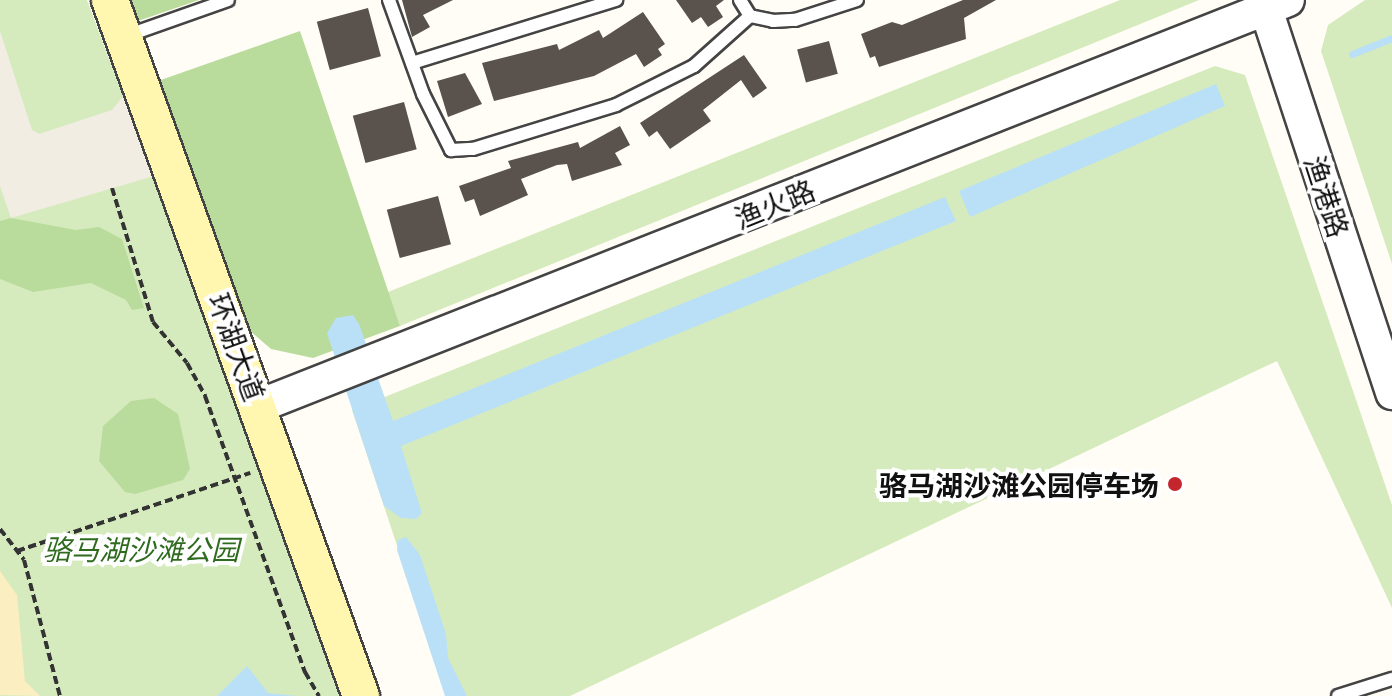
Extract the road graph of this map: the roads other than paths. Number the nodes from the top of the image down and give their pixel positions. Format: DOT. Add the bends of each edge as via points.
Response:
graph roads {
  1 [pos="110,0"];
  2 [pos="228,0"];
  3 [pos="389,0"];
  4 [pos="616,0"];
  5 [pos="740,0"];
  6 [pos="857,0"];
  7 [pos="1273,3"];
  8 [pos="750,16"];
  9 [pos="123,37"];
  10 [pos="412,63"];
  11 [pos="1392,393"];
  12 [pos="259,406"];
  13 [pos="1392,679"];
  14 [pos="361,696"];
  15 [pos="1338,696"];
  1 -- 9 [label="main road, 环湖大道"];
  2 -- 9 [label="lane"];
  3 -- 10 [label="lane"];
  4 -- 10 [label="lane"];
  5 -- 8 [label="lane"];
  6 -- 8 [label="lane" via="795,20"];
  7 -- 11 [label="street, 渔港路"];
  7 -- 12 [label="street, 渔火路"];
  8 -- 10 [label="lane" via="694,66 616,105 473,149 451,150"];
  9 -- 12 [label="main road, 环湖大道"];
  12 -- 14 [label="main road, 环湖大道"];
  13 -- 15 [label="lane"];
}
